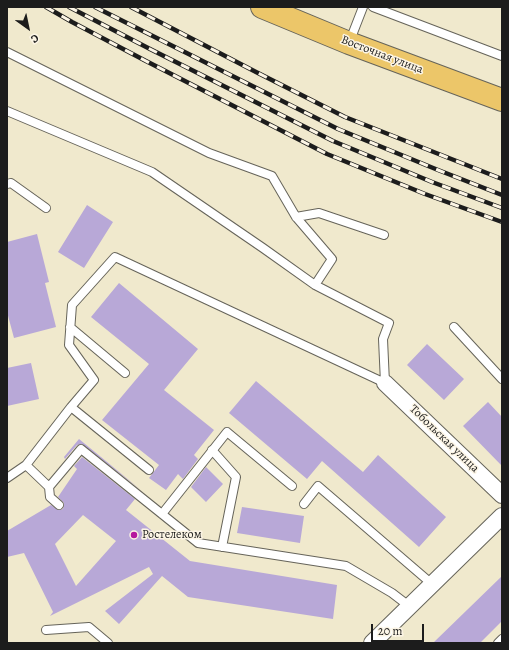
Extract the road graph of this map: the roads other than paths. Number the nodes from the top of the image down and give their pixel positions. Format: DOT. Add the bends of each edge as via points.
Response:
graph roads {
  1 [pos="262,7"];
  2 [pos="363,7"];
  3 [pos="373,7"];
  4 [pos="349,43"];
  5 [pos="7,52"];
  6 [pos="502,56"];
  7 [pos="502,100"];
  8 [pos="7,111"];
  9 [pos="7,184"];
  10 [pos="46,208"];
  11 [pos="296,217"];
  12 [pos="384,235"];
  13 [pos="315,285"];
  14 [pos="70,327"];
  15 [pos="454,327"];
  16 [pos="125,373"];
  17 [pos="502,379"];
  18 [pos="385,383"];
  19 [pos="71,407"];
  20 [pos="212,450"];
  21 [pos="26,464"];
  22 [pos="149,470"];
  23 [pos="7,478"];
  24 [pos="292,486"];
  25 [pos="49,488"];
  26 [pos="502,495"];
  27 [pos="304,504"];
  28 [pos="58,505"];
  29 [pos="162,514"];
  30 [pos="502,516"];
  31 [pos="222,547"];
  32 [pos="432,584"];
  33 [pos="409,606"];
  34 [pos="46,630"];
  35 [pos="502,639"];
  36 [pos="108,643"];
  37 [pos="372,643"];
  38 [pos="498,643"];
  1 -- 4 [label="main road, Восточная улица"];
  2 -- 4 [label="lane"];
  3 -- 6 [label="lane"];
  4 -- 7 [label="main road, Восточная улица"];
  5 -- 11 [label="lane" via="209,153 272,176"];
  8 -- 13 [label="lane" via="152,172"];
  9 -- 10 [label="lane" via="11,183"];
  11 -- 12 [label="lane" via="319,213"];
  11 -- 13 [label="lane" via="332,259"];
  13 -- 18 [label="lane" via="389,323 383,339"];
  14 -- 16 [label="lane"];
  14 -- 18 [label="lane" via="72,305 115,257"];
  14 -- 19 [label="lane" via="69,345 94,380"];
  15 -- 17 [label="lane"];
  18 -- 26 [label="street, Тобольская улица"];
  19 -- 21 [label="lane"];
  19 -- 22 [label="lane"];
  20 -- 24 [label="lane" via="227,432"];
  20 -- 29 [label="lane"];
  20 -- 31 [label="lane" via="236,477"];
  21 -- 23 [label="lane"];
  21 -- 25 [label="lane"];
  25 -- 28 [label="lane" via="50,496"];
  25 -- 29 [label="lane" via="80,449"];
  27 -- 32 [label="lane" via="318,486"];
  29 -- 31 [label="lane" via="198,543"];
  30 -- 32 [label="street"];
  31 -- 33 [label="lane" via="346,566"];
  32 -- 33 [label="street"];
  33 -- 37 [label="street"];
  34 -- 36 [label="lane" via="89,627"];
  35 -- 38 [label="lane"];
}
